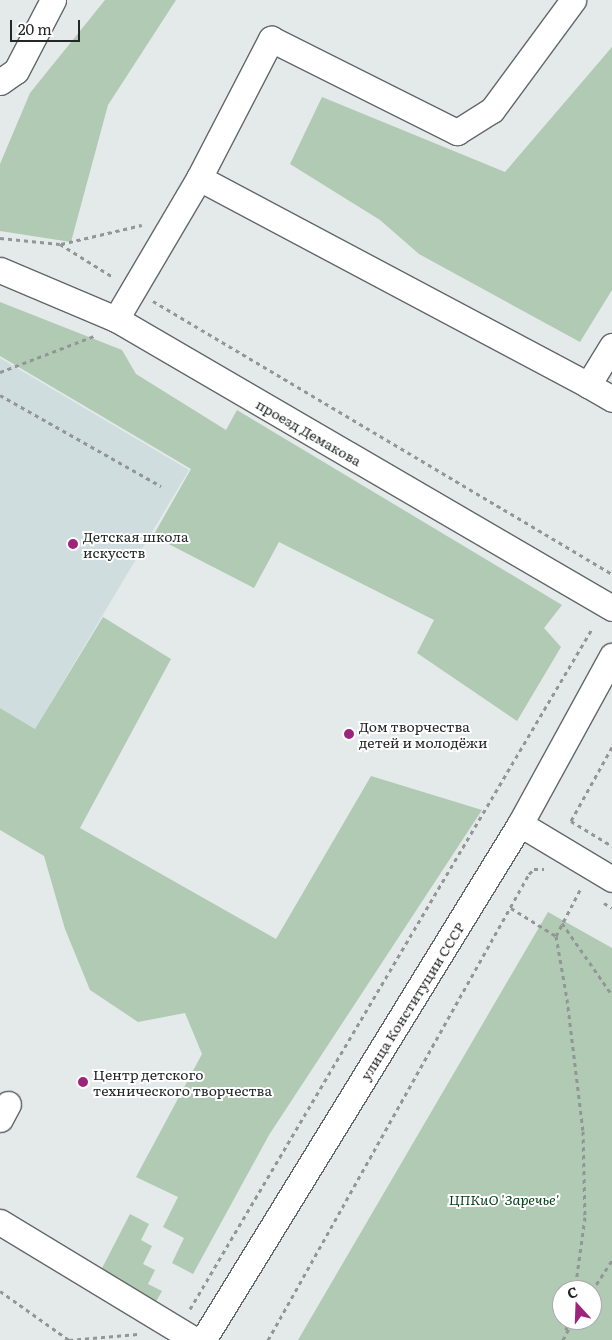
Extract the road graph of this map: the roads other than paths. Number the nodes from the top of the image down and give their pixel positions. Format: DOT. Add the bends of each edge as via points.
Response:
graph roads {
  1 [pos="53,0"];
  2 [pos="573,0"];
  3 [pos="0,82"];
  4 [pos="199,178"];
  5 [pos="0,270"];
  6 [pos="108,326"];
  7 [pos="612,346"];
  8 [pos="588,384"];
  9 [pos="612,399"];
  10 [pos="612,608"];
  11 [pos="612,656"];
  12 [pos="520,824"];
  13 [pos="612,879"];
  14 [pos="0,1222"];
  15 [pos="186,1335"];
  16 [pos="203,1340"];
  1 -- 3 [label="street" via="16,71"];
  2 -- 4 [label="street" via="492,110 457,132 271,38"];
  4 -- 6 [label="street" via="134,289"];
  4 -- 8 [label="street"];
  5 -- 6 [label="street, проезд Демакова"];
  6 -- 10 [label="street, проезд Демакова"];
  7 -- 8 [label="street"];
  8 -- 9 [label="street"];
  11 -- 12 [label="street, улица Конституции СССР"];
  12 -- 13 [label="street"];
  12 -- 16 [label="street, улица Конституции СССР"];
  14 -- 15 [label="street"];
}
